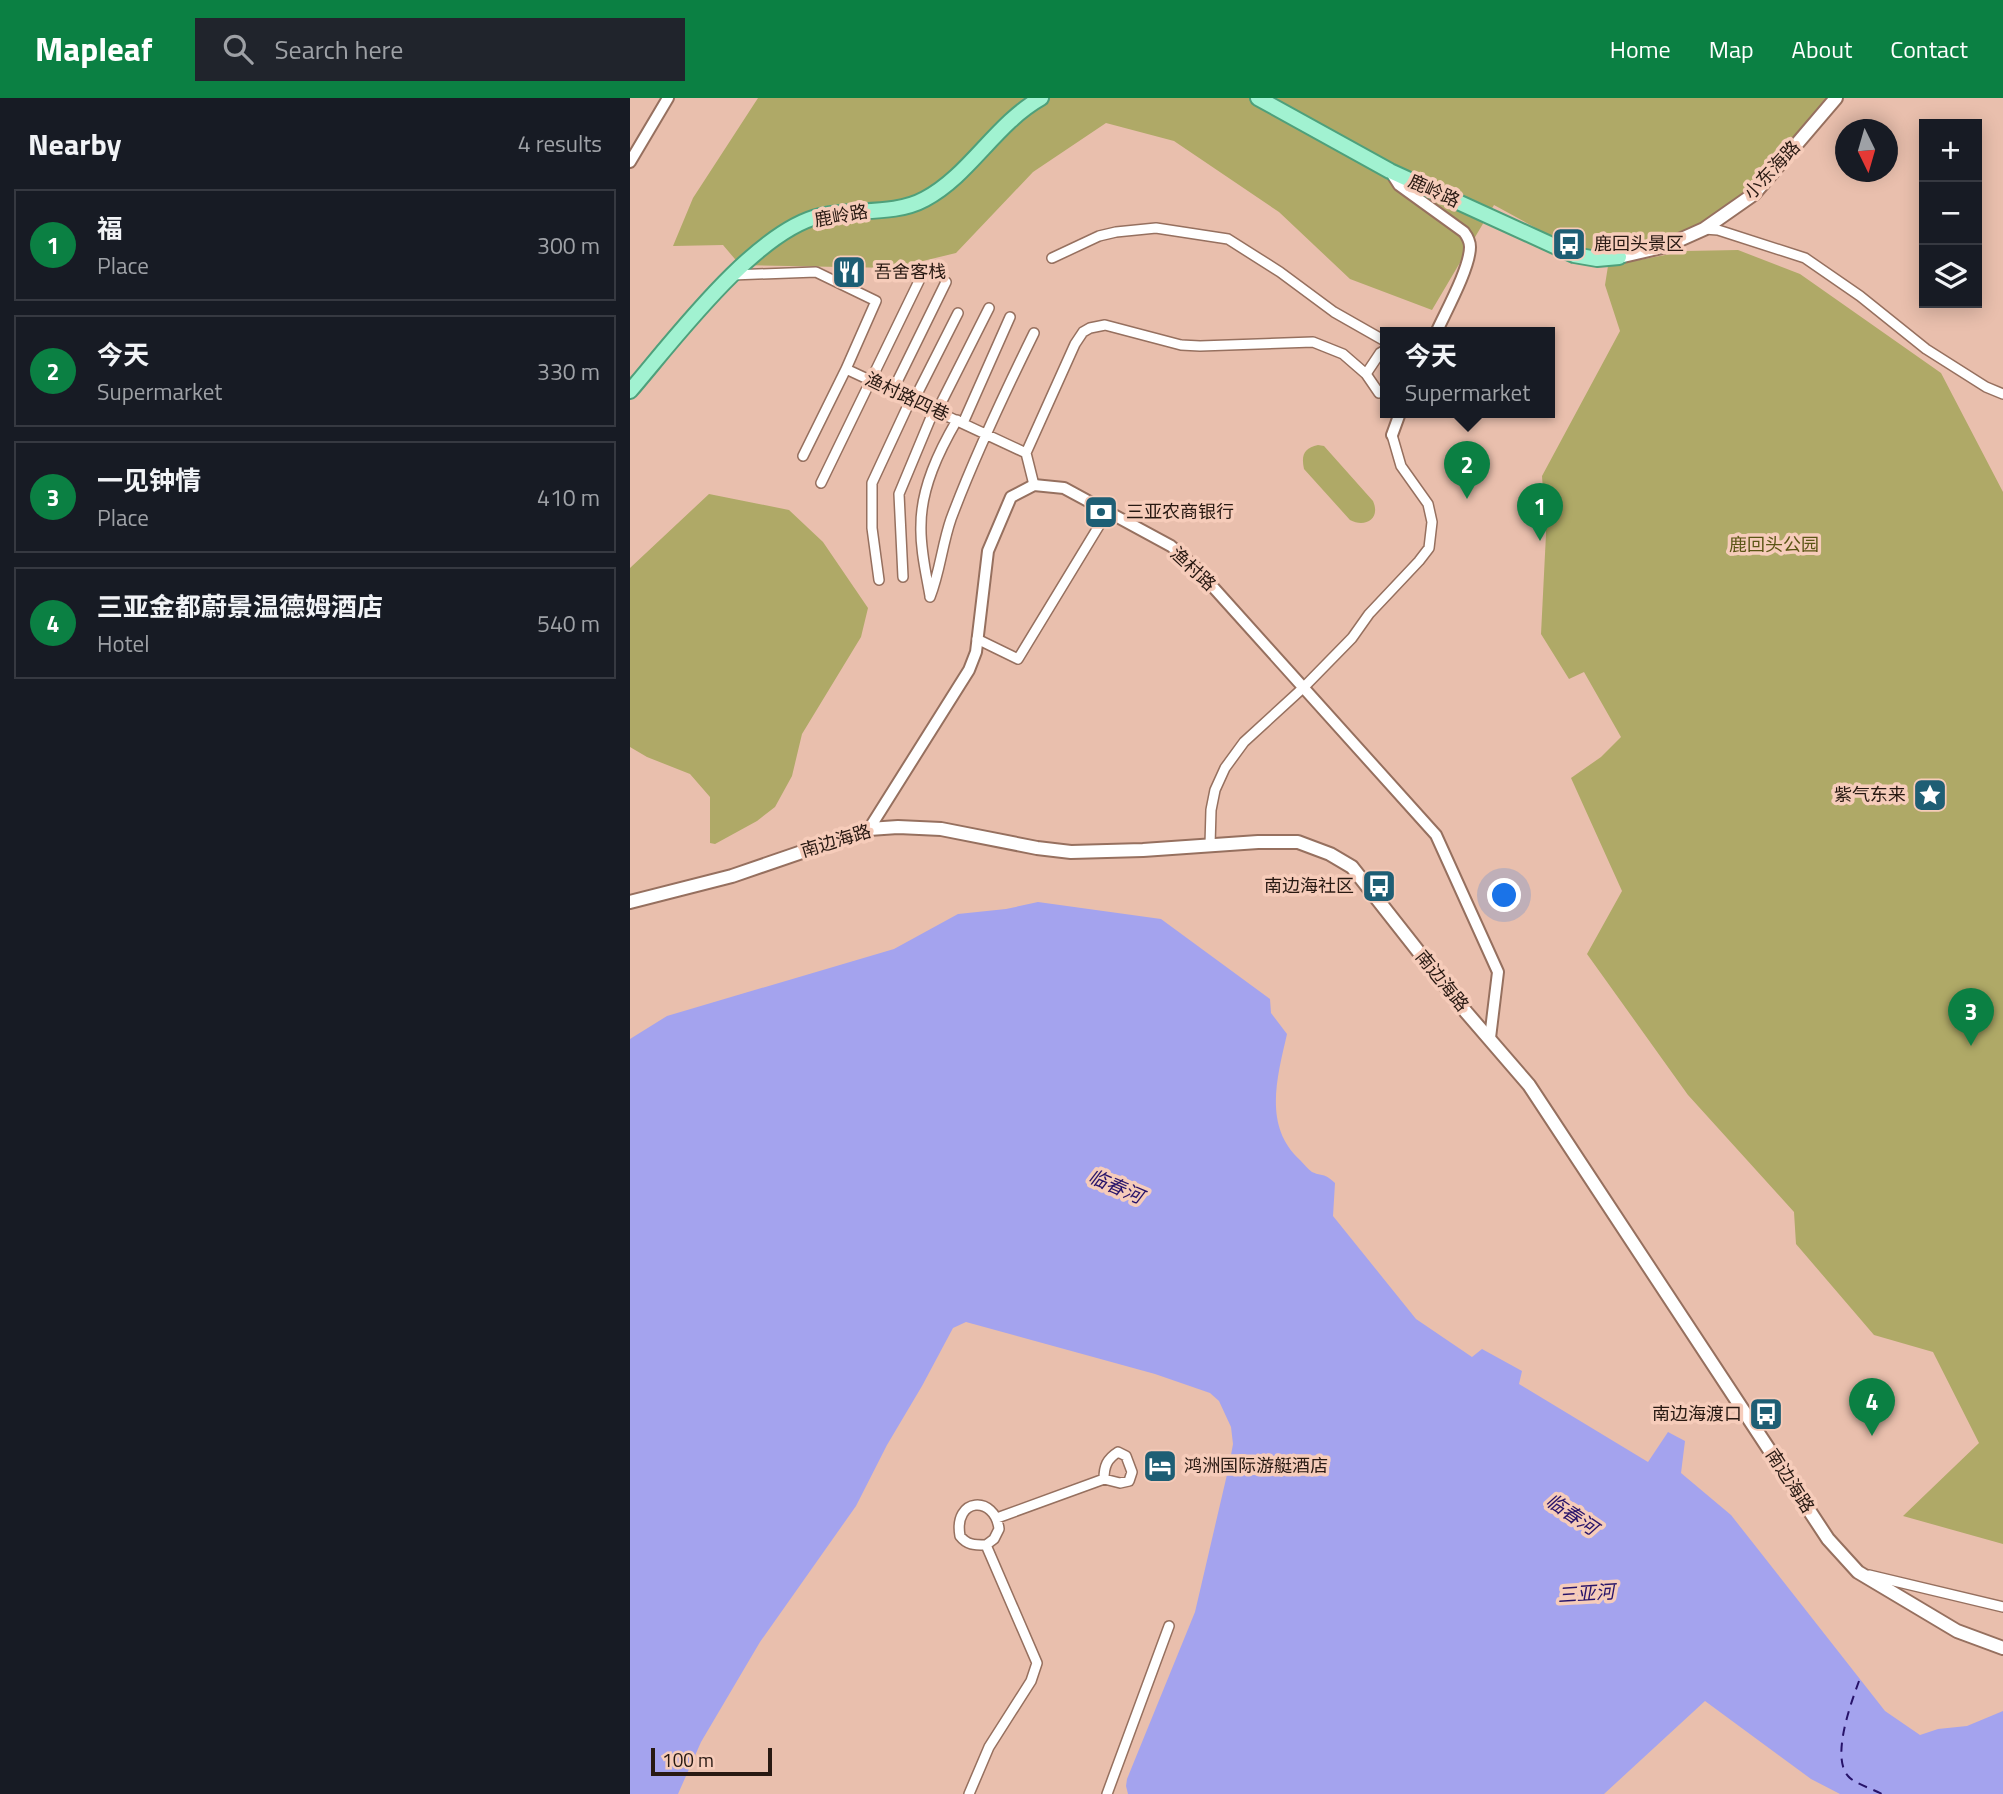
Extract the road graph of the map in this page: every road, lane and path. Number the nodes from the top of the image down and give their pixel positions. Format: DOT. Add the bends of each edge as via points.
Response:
graph roads {
  1 [pos="668,98"];
  2 [pos="1041,98"];
  3 [pos="1258,98"];
  4 [pos="1836,98"];
  5 [pos="630,162"];
  6 [pos="1391,171"];
  7 [pos="1704,229"];
  8 [pos="1619,257"];
  9 [pos="1052,258"];
  10 [pos="732,275"];
  11 [pos="919,281"];
  12 [pos="946,282"];
  13 [pos="989,308"];
  14 [pos="958,313"];
  15 [pos="1010,317"];
  16 [pos="1439,327"];
  17 [pos="1034,332"];
  18 [pos="1380,338"];
  19 [pos="1380,353"];
  20 [pos="846,369"];
  21 [pos="1366,374"];
  22 [pos="870,380"];
  23 [pos="892,390"];
  24 [pos="630,391"];
  25 [pos="1379,393"];
  26 [pos="2003,394"];
  27 [pos="912,400"];
  28 [pos="935,410"];
  29 [pos="1398,418"];
  30 [pos="960,422"];
  31 [pos="985,434"];
  32 [pos="1392,435"];
  33 [pos="1026,453"];
  34 [pos="803,456"];
  35 [pos="821,483"];
  36 [pos="1034,485"];
  37 [pos="1108,511"];
  38 [pos="903,577"];
  39 [pos="879,580"];
  40 [pos="977,639"];
  41 [pos="1304,687"];
  42 [pos="869,829"];
  43 [pos="1210,845"];
  44 [pos="630,902"];
  45 [pos="1490,1038"];
  46 [pos="1104,1479"];
  47 [pos="997,1518"];
  48 [pos="986,1545"];
  49 [pos="1858,1572"];
  50 [pos="2003,1607"];
  51 [pos="1169,1626"];
  52 [pos="2003,1648"];
  53 [pos="969,1794"];
  54 [pos="1107,1794"];
  1 -- 5 [label="street"];
  2 -- 10 [label="main road, 鹿岭路" via="1006,122 948,183 922,201 818,216 773,237"];
  3 -- 6 [label="main road, 鹿岭路"];
  4 -- 7 [label="main road, 小东海路" via="1754,194"];
  6 -- 8 [label="main road, 鹿岭路" via="1574,255"];
  6 -- 16 [label="street" via="1399,185 1469,240 1469,254"];
  7 -- 8 [label="main road, 小东海路" via="1666,246"];
  7 -- 26 [label="street" via="1805,258 1926,349"];
  9 -- 18 [label="street" via="1116,232 1156,228 1228,239"];
  10 -- 20 [label="street, 渔村路四巷" via="816,272 876,302"];
  10 -- 24 [label="main road, 鹿岭路"];
  11 -- 22 [label="street"];
  12 -- 23 [label="street"];
  13 -- 28 [label="street"];
  14 -- 27 [label="street"];
  15 -- 30 [label="street"];
  17 -- 31 [label="street"];
  19 -- 21 [label="street"];
  20 -- 22 [label="street, 渔村路四巷"];
  20 -- 34 [label="street"];
  21 -- 25 [label="street"];
  21 -- 33 [label="street" via="1343,354 1313,342 1181,345 1114,326 1090,328 1074,344"];
  22 -- 23 [label="street, 渔村路四巷"];
  22 -- 35 [label="street"];
  23 -- 27 [label="street, 渔村路四巷"];
  27 -- 28 [label="street, 渔村路四巷"];
  27 -- 39 [label="street" via="872,483"];
  28 -- 30 [label="street, 渔村路四巷"];
  28 -- 38 [label="street" via="899,494"];
  29 -- 32 [label="street"];
  30 -- 31 [label="street, 渔村路四巷"];
  30 -- 31 [label="street" via="939,451 924,499 920,523 930,597 950,523"];
  31 -- 33 [label="street, 渔村路四巷"];
  32 -- 41 [label="street" via="1401,466 1428,504 1432,522 1429,548"];
  33 -- 36 [label="street"];
  36 -- 37 [label="street, 渔村路" via="1064,488"];
  36 -- 40 [label="street" via="1011,497 988,551"];
  37 -- 40 [label="street" via="1018,659"];
  37 -- 41 [label="street, 渔村路" via="1171,546 1195,567"];
  40 -- 42 [label="street" via="969,670"];
  41 -- 43 [label="street" via="1244,742 1225,768 1211,810"];
  41 -- 45 [label="street, 渔村路" via="1436,835 1498,972"];
  42 -- 43 [label="main road, 南边海路" via="941,828 1071,852"];
  42 -- 44 [label="main road, 南边海路" via="732,876"];
  43 -- 45 [label="main road, 南边海路" via="1298,842 1352,867"];
  45 -- 49 [label="main road, 南边海路" via="1529,1085 1828,1539"];
  46 -- 47 [label="street"];
  47 -- 48 [label="street" via="999,1529"];
  47 -- 48 [label="street" via="978,1504 959,1517 965,1542"];
  48 -- 53 [label="street" via="1037,1663 1031,1681 989,1747"];
  49 -- 50 [label="street"];
  49 -- 52 [label="main road, 南边海路" via="1957,1631"];
  51 -- 54 [label="street"];
}
